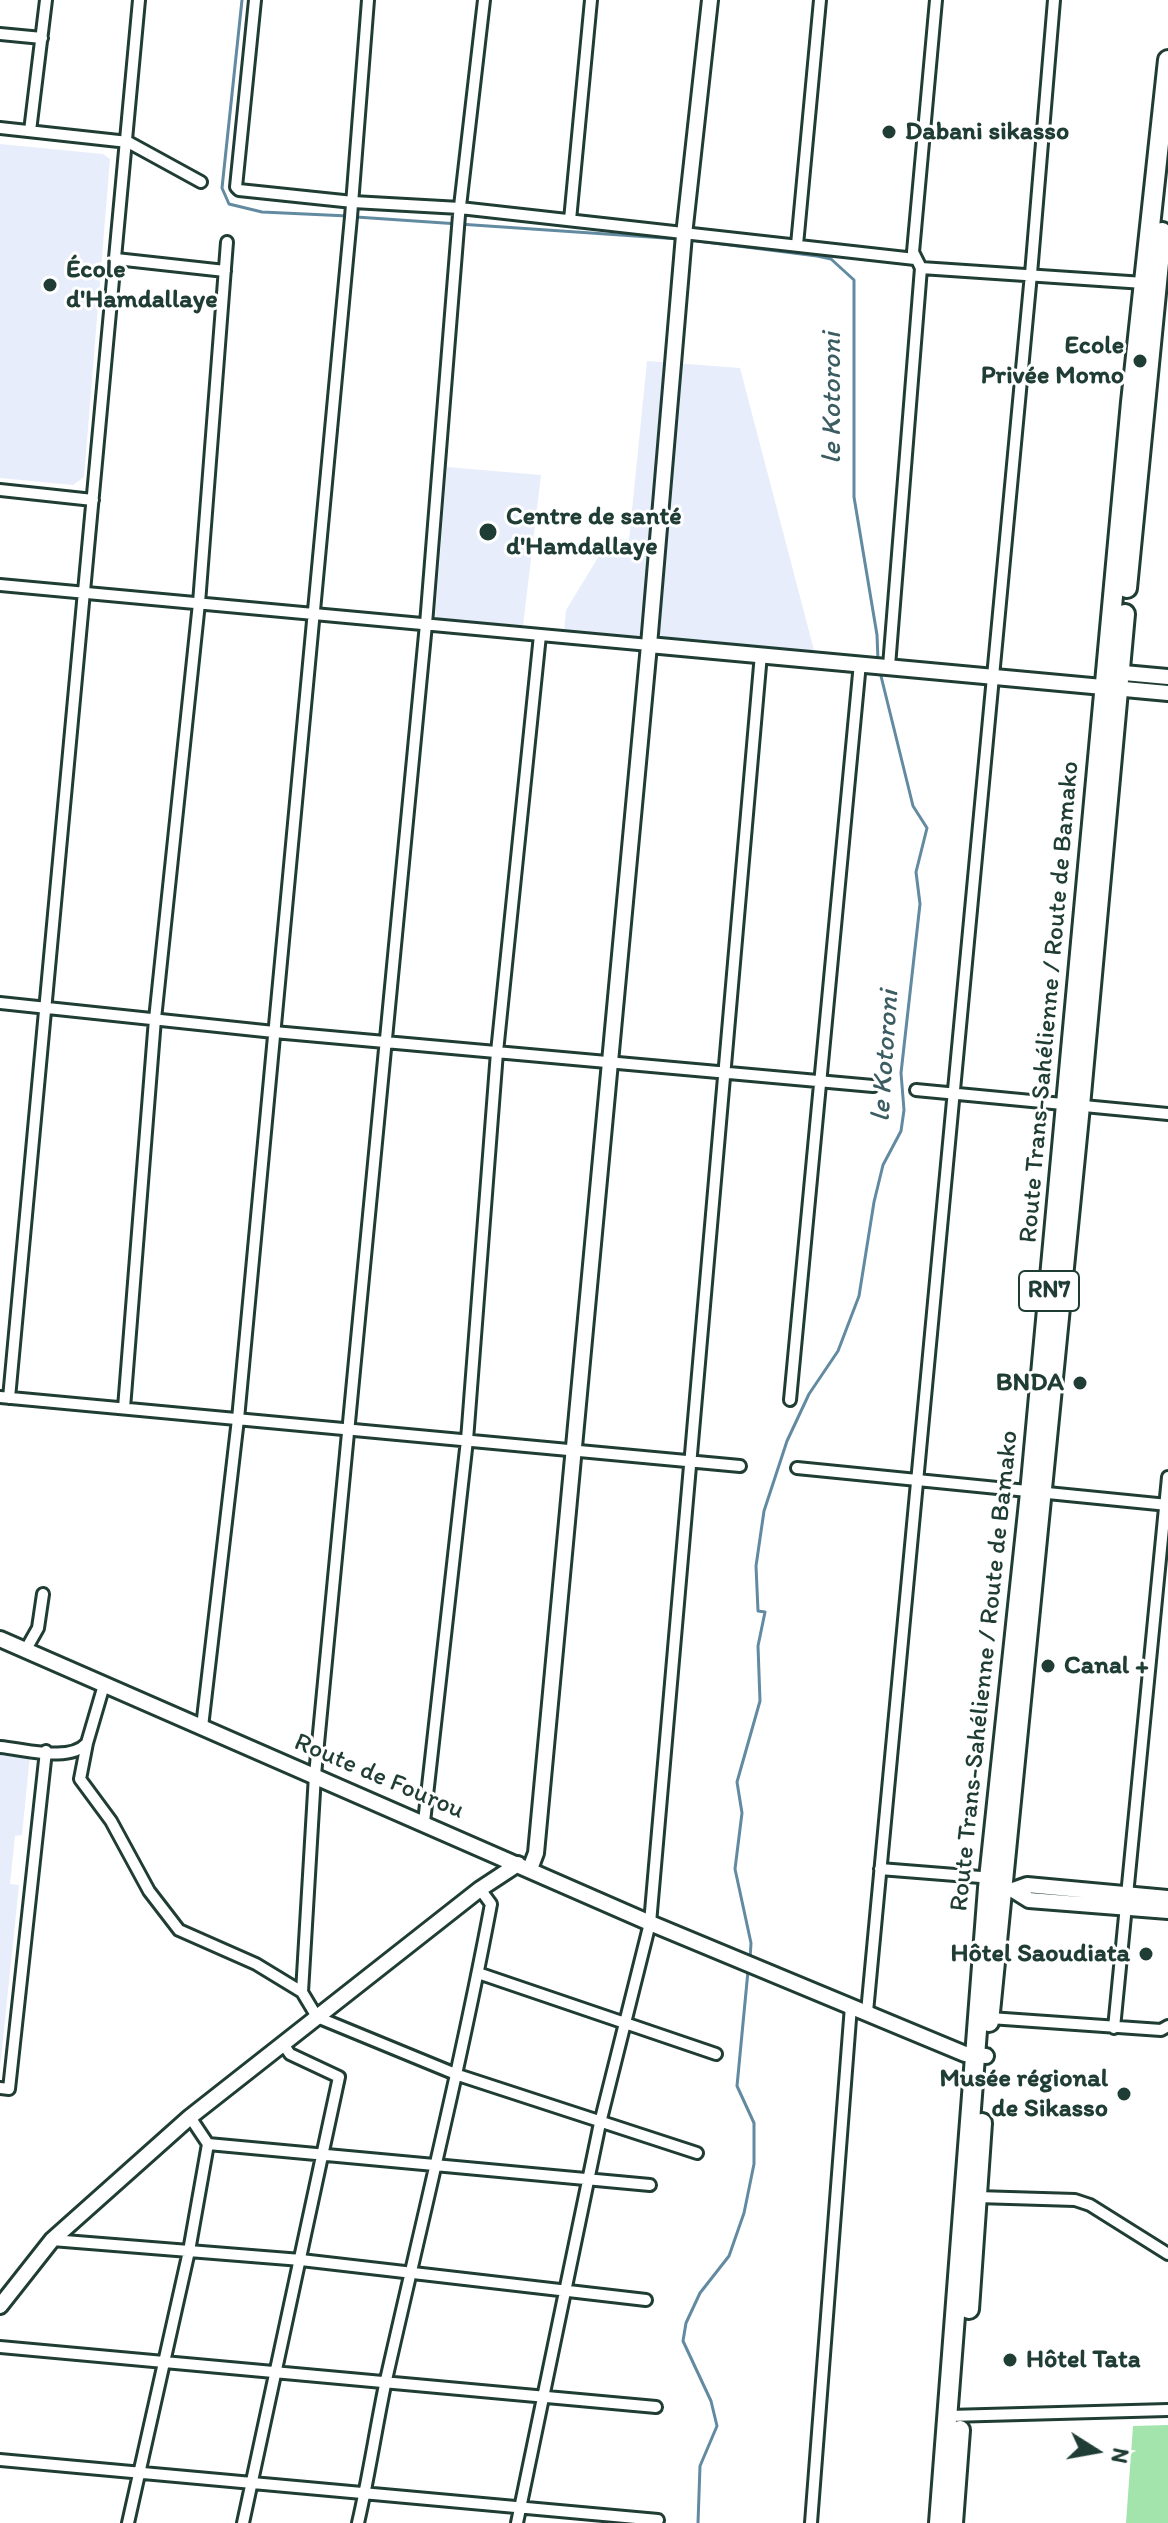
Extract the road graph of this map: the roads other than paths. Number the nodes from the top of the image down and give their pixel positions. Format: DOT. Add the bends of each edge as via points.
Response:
graph roads {
  1 [pos="46,0"];
  2 [pos="139,0"];
  3 [pos="255,0"];
  4 [pos="368,0"];
  5 [pos="484,0"];
  6 [pos="591,0"];
  7 [pos="710,0"];
  8 [pos="820,0"];
  9 [pos="936,0"];
  10 [pos="1054,0"];
  11 [pos="0,34"];
  12 [pos="42,38"];
  13 [pos="1168,60"];
  14 [pos="0,128"];
  15 [pos="30,131"];
  16 [pos="128,142"];
  17 [pos="1168,162"];
  18 [pos="201,182"];
  19 [pos="1163,184"];
  20 [pos="353,202"];
  21 [pos="460,211"];
  22 [pos="570,220"];
  23 [pos="683,237"];
  24 [pos="227,242"];
  25 [pos="797,245"];
  26 [pos="116,259"];
  27 [pos="918,264"];
  28 [pos="225,271"];
  29 [pos="1031,274"];
  30 [pos="1144,283"];
  31 [pos="1160,332"];
  32 [pos="0,490"];
  33 [pos="93,500"];
  34 [pos="0,585"];
  35 [pos="84,593"];
  36 [pos="199,603"];
  37 [pos="313,614"];
  38 [pos="426,624"];
  39 [pos="540,635"];
  40 [pos="649,645"];
  41 [pos="761,654"];
  42 [pos="864,663"];
  43 [pos="889,666"];
  44 [pos="993,677"];
  45 [pos="1168,677"];
  46 [pos="1113,680"];
  47 [pos="1168,693"];
  48 [pos="0,1003"];
  49 [pos="45,1007"];
  50 [pos="155,1019"];
  51 [pos="274,1032"];
  52 [pos="384,1042"];
  53 [pos="497,1052"];
  54 [pos="610,1061"];
  55 [pos="725,1072"];
  56 [pos="819,1080"];
  57 [pos="873,1086"];
  58 [pos="916,1090"];
  59 [pos="954,1094"];
  60 [pos="1074,1106"];
  61 [pos="1168,1114"];
  62 [pos="4,1397"];
  63 [pos="790,1400"];
  64 [pos="124,1408"];
  65 [pos="238,1419"];
  66 [pos="351,1430"];
  67 [pos="467,1440"];
  68 [pos="573,1451"];
  69 [pos="689,1461"];
  70 [pos="740,1466"];
  71 [pos="797,1468"];
  72 [pos="1168,1477"];
  73 [pos="917,1481"];
  74 [pos="1036,1493"];
  75 [pos="1167,1505"];
  76 [pos="43,1594"];
  77 [pos="0,1639"];
  78 [pos="25,1651"];
  79 [pos="104,1685"];
  80 [pos="202,1727"];
  81 [pos="87,1743"];
  82 [pos="0,1747"];
  83 [pos="46,1751"];
  84 [pos="315,1775"];
  85 [pos="424,1822"];
  86 [pos="524,1866"];
  87 [pos="880,1869"];
  88 [pos="999,1885"];
  89 [pos="480,1889"];
  90 [pos="1168,1898"];
  91 [pos="1126,1901"];
  92 [pos="1168,1911"];
  93 [pos="650,1923"];
  94 [pos="478,1973"];
  95 [pos="302,1992"];
  96 [pos="851,2006"];
  97 [pos="867,2012"];
  98 [pos="317,2017"];
  99 [pos="990,2018"];
  100 [pos="625,2023"];
  101 [pos="1168,2026"];
  102 [pos="1114,2028"];
  103 [pos="283,2044"];
  104 [pos="716,2054"];
  105 [pos="980,2056"];
  106 [pos="458,2075"];
  107 [pos="0,2088"];
  108 [pos="190,2117"];
  109 [pos="600,2123"];
  110 [pos="208,2144"];
  111 [pos="697,2153"];
  112 [pos="321,2155"];
  113 [pos="436,2165"];
  114 [pos="589,2180"];
  115 [pos="650,2185"];
  116 [pos="977,2197"];
  117 [pos="52,2240"];
  118 [pos="189,2251"];
  119 [pos="1168,2254"];
  120 [pos="301,2260"];
  121 [pos="411,2274"];
  122 [pos="564,2291"];
  123 [pos="646,2300"];
  124 [pos="0,2306"];
  125 [pos="0,2347"];
  126 [pos="165,2362"];
  127 [pos="276,2370"];
  128 [pos="386,2383"];
  129 [pos="545,2399"];
  130 [pos="656,2407"];
  131 [pos="1168,2410"];
  132 [pos="955,2417"];
  133 [pos="0,2460"];
  134 [pos="140,2472"];
  135 [pos="251,2481"];
  136 [pos="365,2492"];
  137 [pos="521,2506"];
  138 [pos="658,2520"];
  139 [pos="128,2523"];
  140 [pos="243,2523"];
  141 [pos="358,2523"];
  142 [pos="517,2523"];
  143 [pos="811,2523"];
  144 [pos="939,2523"];
  145 [pos="953,2523"];
  1 -- 12 [label="street"];
  2 -- 16 [label="street"];
  3 -- 20 [label="street" via="236,187"];
  4 -- 20 [label="street"];
  5 -- 21 [label="street"];
  6 -- 22 [label="street"];
  7 -- 23 [label="street"];
  8 -- 25 [label="street"];
  9 -- 27 [label="street"];
  10 -- 29 [label="street"];
  11 -- 12 [label="street"];
  12 -- 15 [label="street"];
  13 -- 19 [label="highway, Route Trans-Sahélienne / Route de Bamako / RN7"];
  14 -- 15 [label="street"];
  15 -- 16 [label="street"];
  16 -- 18 [label="street"];
  16 -- 26 [label="street"];
  17 -- 19 [label="highway, Route Trans-Sahélienne / Route de Bamako / RN7"];
  19 -- 30 [label="highway, Route Trans-Sahélienne / Route de Bamako / RN7"];
  19 -- 31 [label="highway, Route Trans-Sahélienne / Route de Bamako / RN7"];
  20 -- 21 [label="street"];
  20 -- 37 [label="street"];
  21 -- 22 [label="street"];
  21 -- 38 [label="street"];
  22 -- 23 [label="street"];
  23 -- 25 [label="street"];
  23 -- 40 [label="street"];
  24 -- 28 [label="street"];
  25 -- 27 [label="street"];
  26 -- 28 [label="street"];
  26 -- 33 [label="street"];
  27 -- 29 [label="street"];
  27 -- 43 [label="street"];
  28 -- 36 [label="street"];
  29 -- 30 [label="street"];
  29 -- 44 [label="street"];
  30 -- 46 [label="highway, Route Trans-Sahélienne / Route de Bamako / RN7"];
  31 -- 46 [label="highway, Route Trans-Sahélienne / Route de Bamako / RN7"];
  32 -- 33 [label="street"];
  33 -- 35 [label="street"];
  34 -- 35 [label="street"];
  35 -- 36 [label="street"];
  35 -- 49 [label="street"];
  36 -- 37 [label="street"];
  36 -- 50 [label="street"];
  37 -- 38 [label="street"];
  37 -- 51 [label="street"];
  38 -- 39 [label="street"];
  38 -- 52 [label="street"];
  39 -- 40 [label="street"];
  39 -- 53 [label="street"];
  40 -- 41 [label="street"];
  40 -- 54 [label="street"];
  41 -- 42 [label="street"];
  41 -- 55 [label="street"];
  42 -- 43 [label="street"];
  42 -- 56 [label="street"];
  43 -- 44 [label="street"];
  44 -- 46 [label="street"];
  44 -- 59 [label="street"];
  45 -- 46 [label="street"];
  46 -- 47 [label="street"];
  46 -- 60 [label="highway, Route Trans-Sahélienne / Route de Bamako / RN7"];
  48 -- 49 [label="street"];
  49 -- 50 [label="street"];
  49 -- 62 [label="street"];
  50 -- 51 [label="street"];
  50 -- 64 [label="street"];
  51 -- 52 [label="street"];
  51 -- 65 [label="street"];
  52 -- 53 [label="street"];
  52 -- 66 [label="street"];
  53 -- 54 [label="street"];
  53 -- 67 [label="street"];
  54 -- 55 [label="street"];
  54 -- 68 [label="street"];
  55 -- 56 [label="street"];
  55 -- 69 [label="street"];
  56 -- 57 [label="street"];
  56 -- 63 [label="street"];
  58 -- 59 [label="street"];
  59 -- 60 [label="street"];
  59 -- 73 [label="street"];
  60 -- 61 [label="street"];
  60 -- 74 [label="highway, Route Trans-Sahélienne / Route de Bamako / RN7"];
  62 -- 64 [label="street"];
  64 -- 65 [label="street"];
  65 -- 66 [label="street"];
  65 -- 80 [label="street"];
  66 -- 67 [label="street"];
  66 -- 84 [label="street"];
  67 -- 68 [label="street"];
  67 -- 85 [label="street"];
  68 -- 69 [label="street"];
  68 -- 86 [label="street" via="536,1853"];
  69 -- 70 [label="street"];
  69 -- 93 [label="street"];
  71 -- 73 [label="street"];
  72 -- 75 [label="street"];
  73 -- 74 [label="street"];
  73 -- 87 [label="street"];
  74 -- 75 [label="street"];
  74 -- 88 [label="highway, Route Trans-Sahélienne / Route de Bamako / RN7"];
  75 -- 91 [label="street"];
  76 -- 78 [label="street" via="38,1628"];
  77 -- 78 [label="street, Route de Fourou"];
  78 -- 79 [label="street, Route de Fourou"];
  79 -- 80 [label="street, Route de Fourou"];
  79 -- 81 [label="street"];
  80 -- 84 [label="street, Route de Fourou"];
  81 -- 83 [label="street" via="66,1754"];
  81 -- 95 [label="street" via="80,1779 179,1930 256,1964"];
  82 -- 83 [label="street"];
  83 -- 107 [label="street" via="9,2089"];
  84 -- 85 [label="street, Route de Fourou"];
  84 -- 95 [label="street"];
  85 -- 86 [label="street, Route de Fourou"];
  86 -- 89 [label="street"];
  86 -- 93 [label="street, Route de Fourou"];
  87 -- 88 [label="street"];
  87 -- 97 [label="street"];
  88 -- 91 [label="street" via="1029,1900"];
  88 -- 99 [label="highway, Route Trans-Sahélienne / Route de Bamako / RN7"];
  88 -- 105 [label="highway, Route Trans-Sahélienne / Route de Bamako / RN7"];
  89 -- 94 [label="street" via="491,1904"];
  89 -- 98 [label="street"];
  90 -- 91 [label="street"];
  91 -- 92 [label="street"];
  91 -- 102 [label="street"];
  93 -- 96 [label="street, Route de Fourou"];
  93 -- 100 [label="street"];
  94 -- 100 [label="street"];
  94 -- 106 [label="street"];
  95 -- 98 [label="street"];
  96 -- 97 [label="street, Route de Fourou"];
  96 -- 143 [label="street"];
  97 -- 105 [label="street, Route de Fourou"];
  98 -- 103 [label="street"];
  98 -- 106 [label="street"];
  99 -- 102 [label="street"];
  99 -- 105 [label="highway, Route Trans-Sahélienne / Route de Bamako / RN7"];
  100 -- 104 [label="street"];
  100 -- 109 [label="street"];
  101 -- 102 [label="street"];
  103 -- 108 [label="street"];
  103 -- 112 [label="street" via="290,2054 339,2077"];
  105 -- 116 [label="highway, Route Trans-Sahélienne / Route de Bamako / RN7"];
  105 -- 132 [label="highway, Route Trans-Sahélienne / Route de Bamako / RN7"];
  106 -- 109 [label="street"];
  106 -- 113 [label="street"];
  108 -- 110 [label="street"];
  108 -- 117 [label="street"];
  109 -- 111 [label="street"];
  109 -- 114 [label="street"];
  110 -- 112 [label="street"];
  110 -- 118 [label="street"];
  112 -- 113 [label="street"];
  112 -- 120 [label="street"];
  113 -- 114 [label="street"];
  113 -- 121 [label="street"];
  114 -- 115 [label="street"];
  114 -- 122 [label="street"];
  116 -- 119 [label="street" via="1075,2200"];
  116 -- 132 [label="highway, Route Trans-Sahélienne / Route de Bamako / RN7"];
  117 -- 118 [label="street"];
  117 -- 124 [label="street"];
  118 -- 120 [label="street"];
  118 -- 126 [label="street"];
  120 -- 121 [label="street"];
  120 -- 127 [label="street"];
  121 -- 122 [label="street"];
  121 -- 128 [label="street"];
  122 -- 123 [label="street"];
  122 -- 129 [label="street"];
  125 -- 126 [label="street"];
  126 -- 127 [label="street"];
  126 -- 134 [label="street"];
  127 -- 128 [label="street"];
  127 -- 135 [label="street"];
  128 -- 129 [label="street"];
  128 -- 136 [label="street"];
  129 -- 130 [label="street"];
  129 -- 137 [label="street"];
  131 -- 132 [label="street"];
  132 -- 144 [label="highway, Route Trans-Sahélienne / Route de Bamako / RN7"];
  132 -- 145 [label="highway, Route Trans-Sahélienne / Route de Bamako / RN7"];
  133 -- 134 [label="street"];
  134 -- 135 [label="street"];
  134 -- 139 [label="street"];
  135 -- 136 [label="street"];
  135 -- 140 [label="street"];
  136 -- 137 [label="street"];
  136 -- 141 [label="street"];
  137 -- 138 [label="street"];
  137 -- 142 [label="street"];
}
